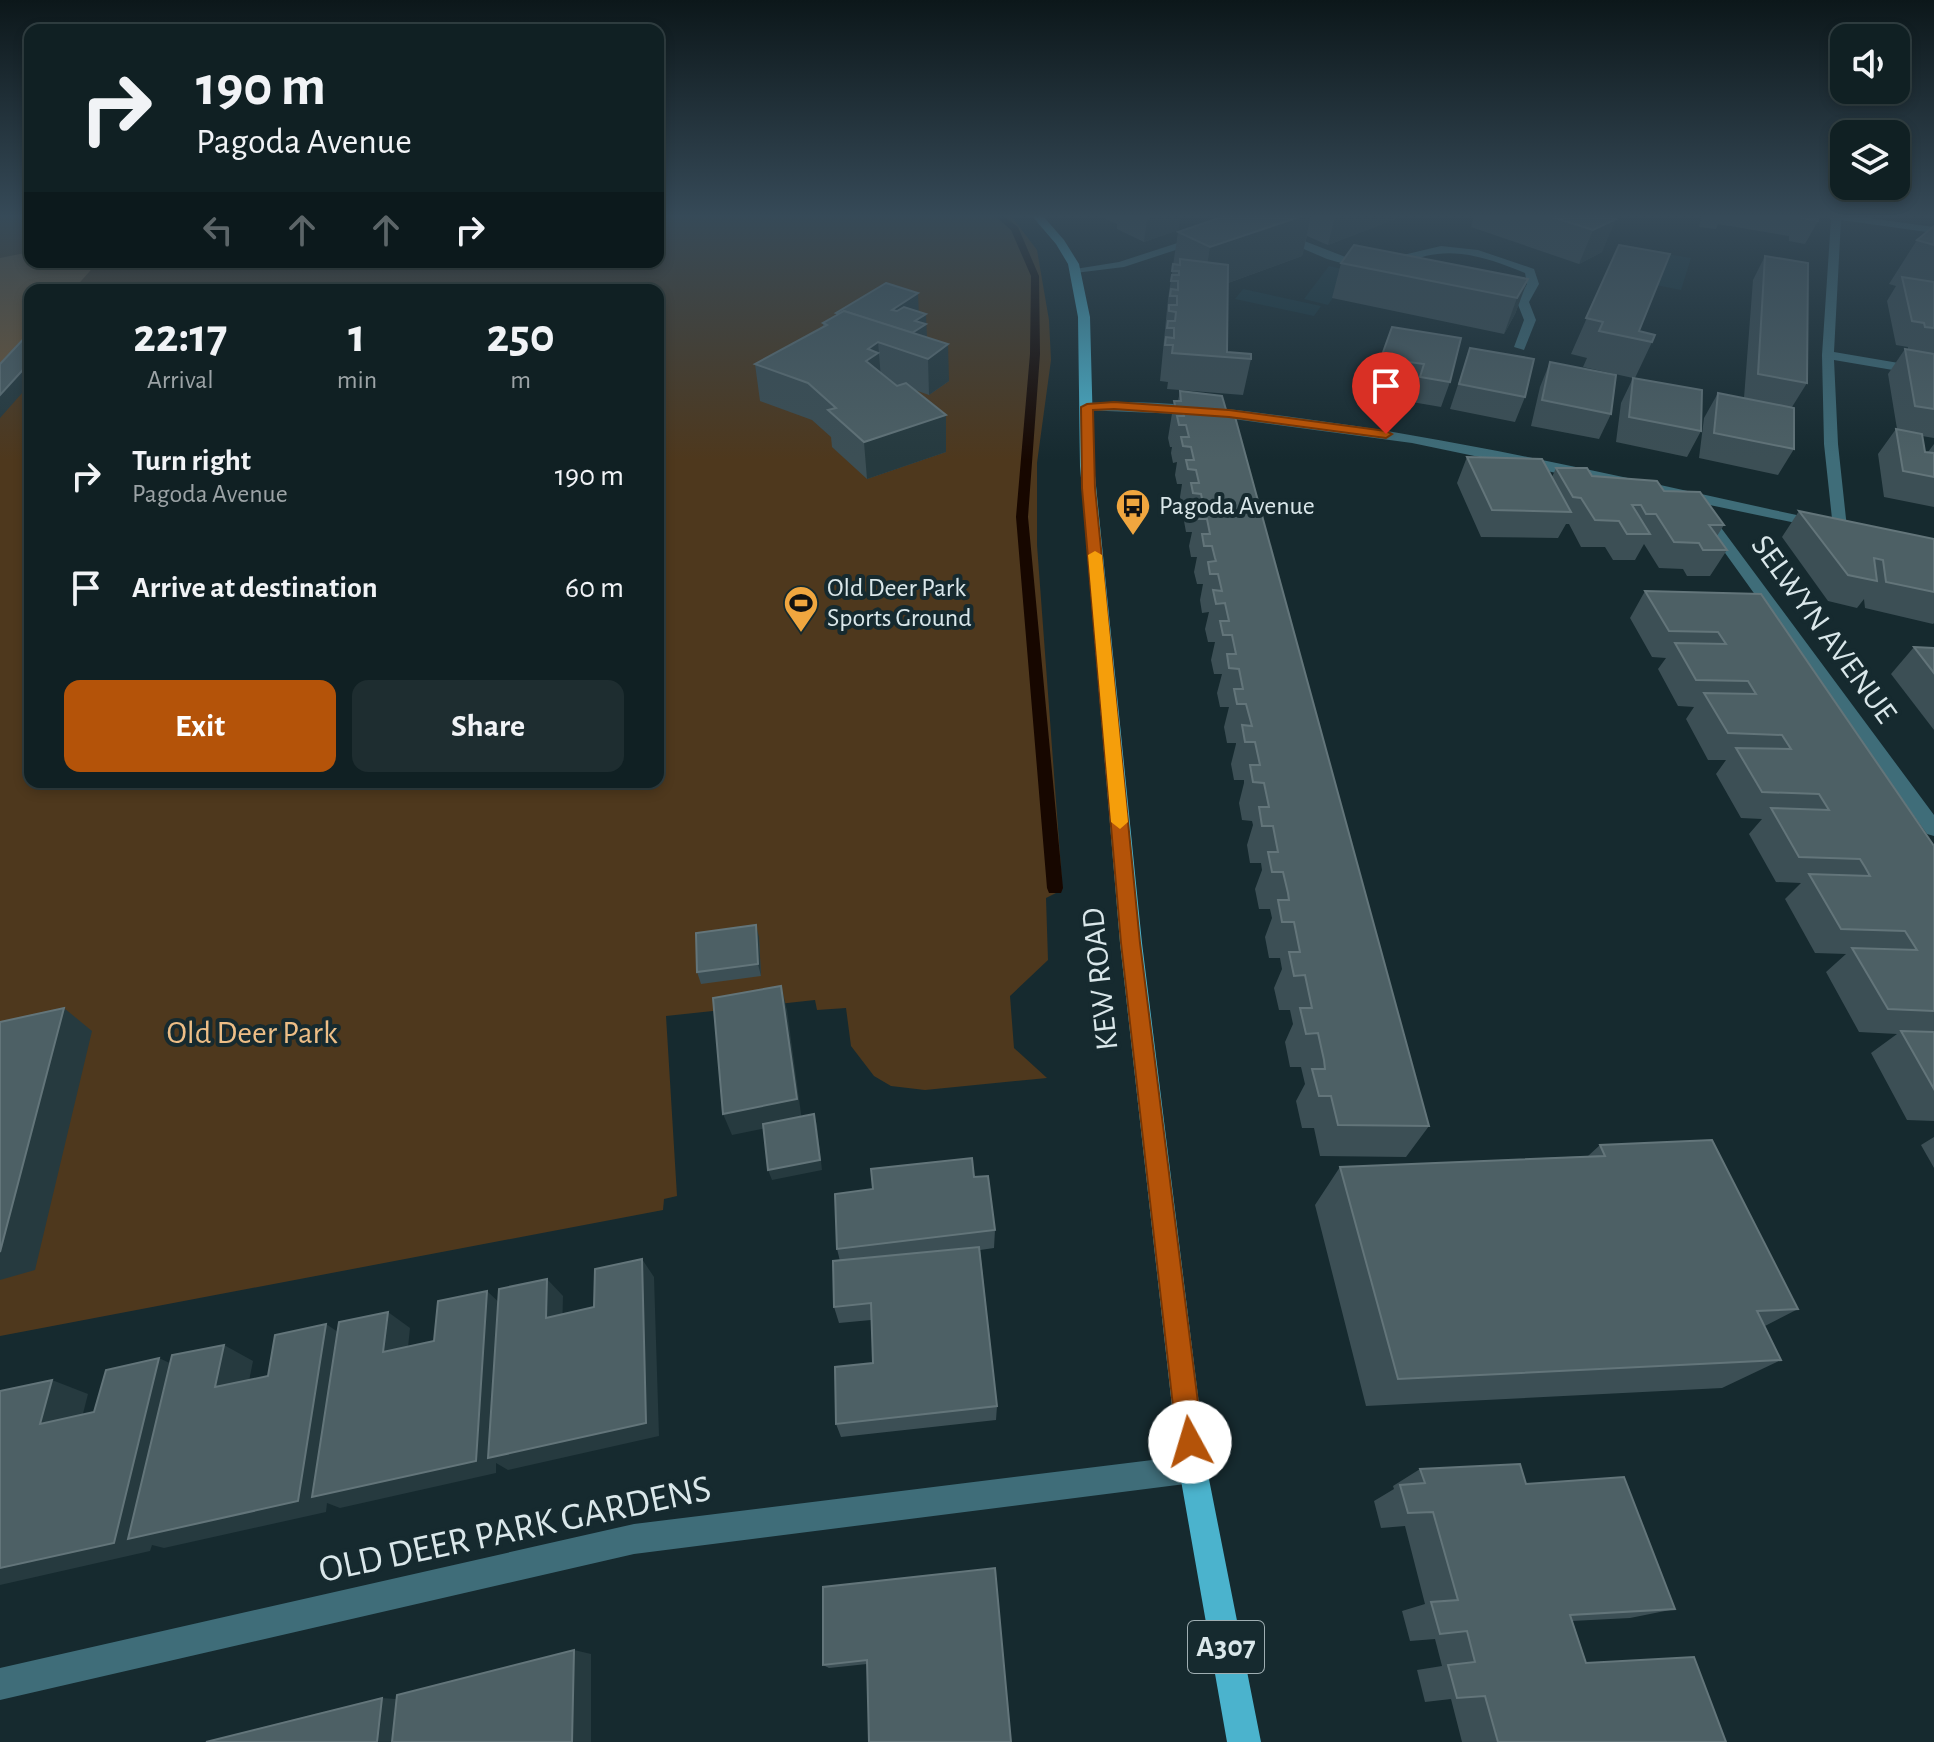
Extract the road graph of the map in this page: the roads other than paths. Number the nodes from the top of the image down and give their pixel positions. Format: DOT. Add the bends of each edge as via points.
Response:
graph roads {
  1 [pos="1079,297"];
  2 [pos="1526,297"];
  3 [pos="1830,297"];
  4 [pos="1508,299"];
  5 [pos="1523,302"];
  6 [pos="1520,347"];
  7 [pos="1828,355"];
  8 [pos="1934,373"];
  9 [pos="1087,407"];
  10 [pos="1701,499"];
  11 [pos="1934,829"];
  12 [pos="1193,1469"];
  13 [pos="0,1684"];
  14 [pos="1244,1742"];
  1 -- 9 [label="main road, KEW ROAD / A307"];
  2 -- 5 [label="street"];
  3 -- 7 [label="street"];
  4 -- 5 [label="street"];
  5 -- 6 [label="street" via="1530,320"];
  7 -- 8 [label="street"];
  7 -- 10 [label="street" via="1831,444 1846,530"];
  9 -- 10 [label="street" via="1186,410 1326,425 1506,454"];
  9 -- 12 [label="main road, KEW ROAD / A307" via="1088,481 1131,943"];
  10 -- 11 [label="street, SELWYN AVENUE" via="1712,525 1774,613"];
  12 -- 13 [label="street, OLD DEER PARK GARDENS" via="634,1539"];
  12 -- 14 [label="main road, KEW ROAD / A307"];
}
